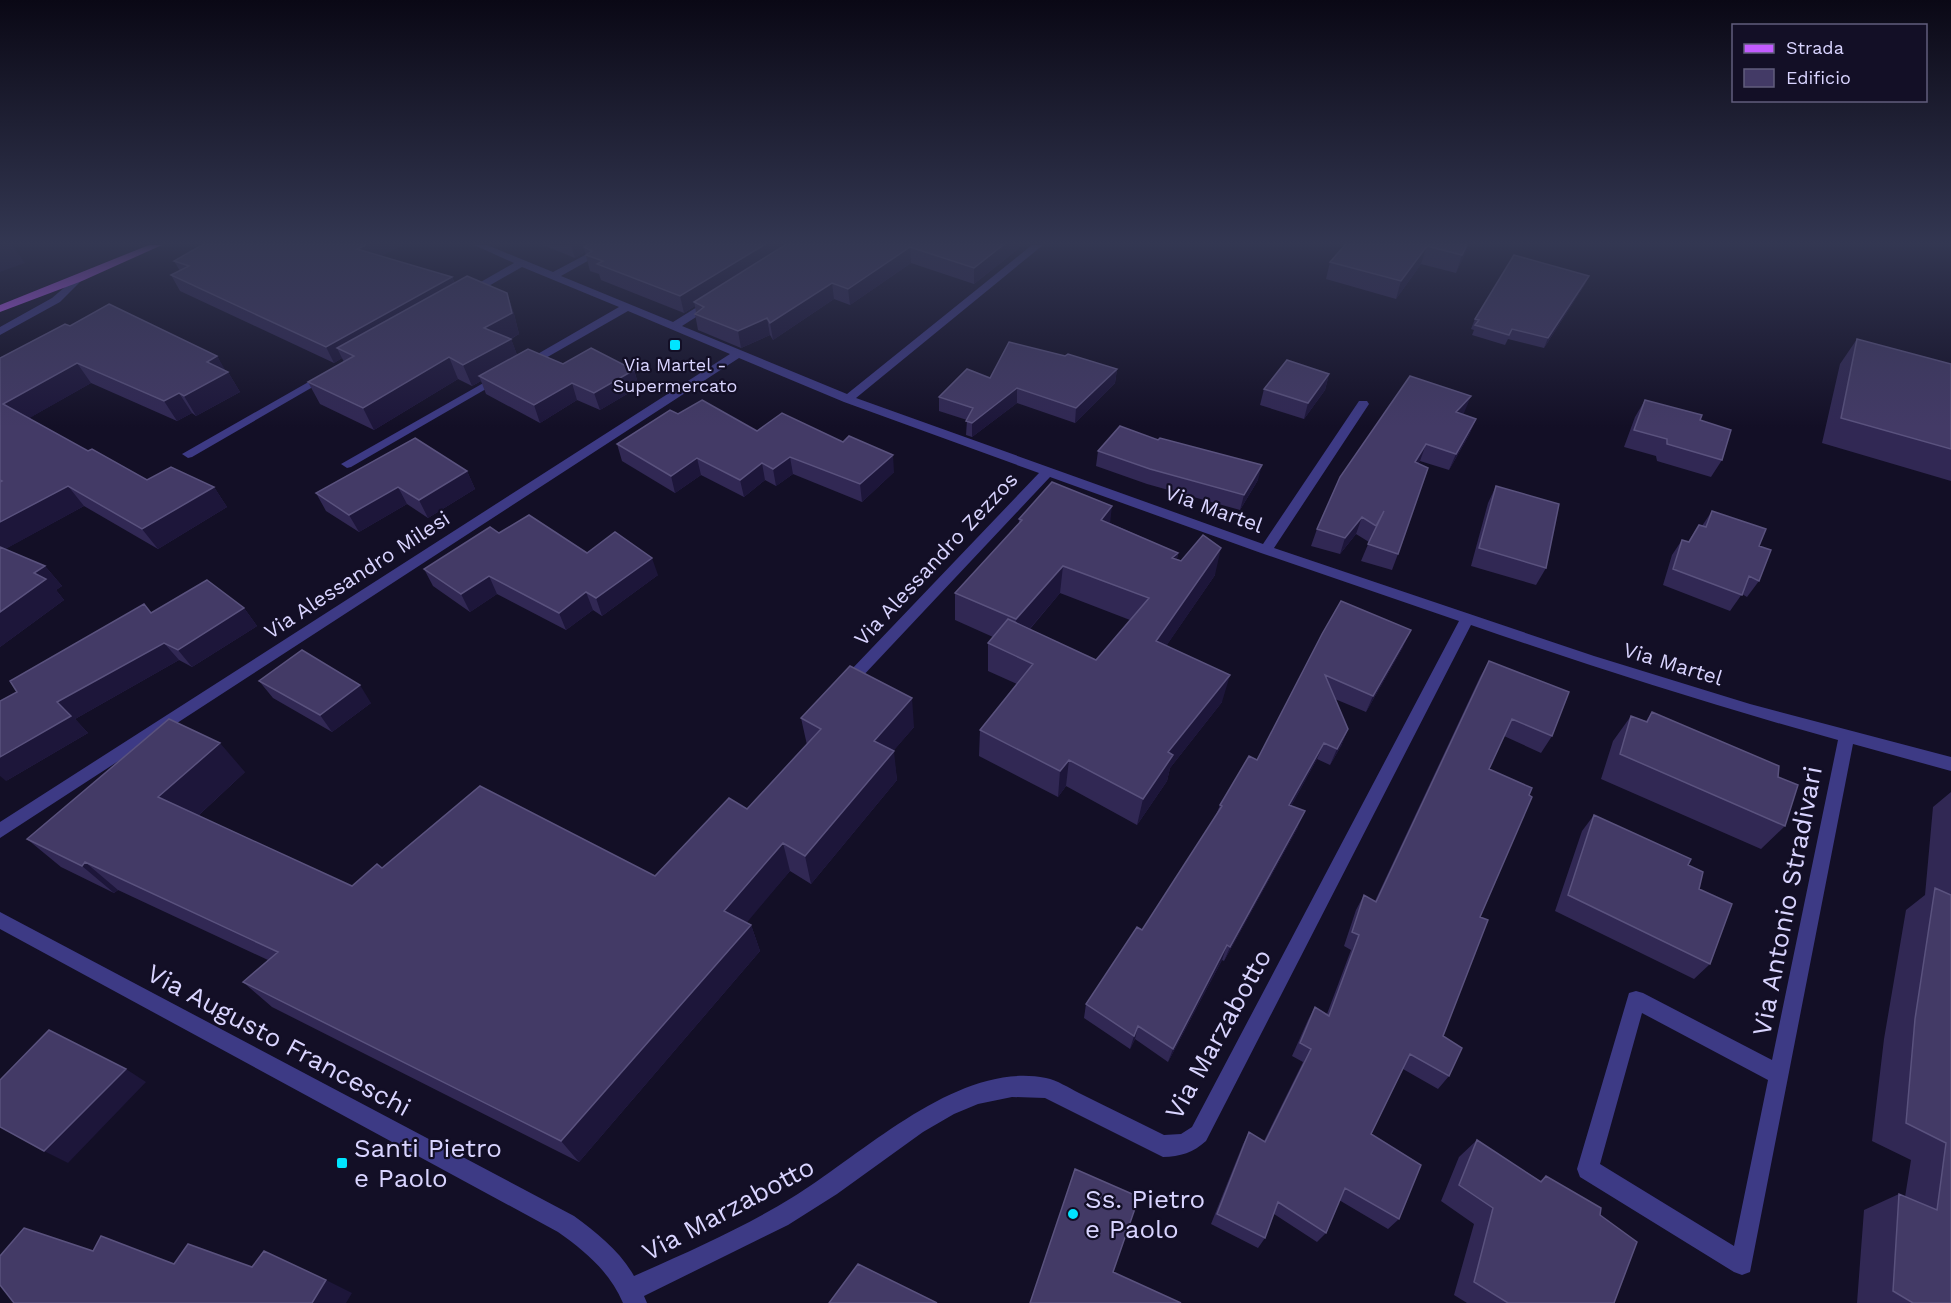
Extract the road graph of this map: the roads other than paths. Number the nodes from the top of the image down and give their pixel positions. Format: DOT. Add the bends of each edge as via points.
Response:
graph roads {
  1 [pos="47,306"];
  2 [pos="624,306"];
  3 [pos="706,306"];
  4 [pos="963,306"];
  5 [pos="627,307"];
  6 [pos="673,327"];
  7 [pos="0,332"];
  8 [pos="737,354"];
  9 [pos="332,371"];
  10 [pos="848,399"];
  11 [pos="1364,404"];
  12 [pos="188,454"];
  13 [pos="347,464"];
  14 [pos="1048,471"];
  15 [pos="1266,550"];
  16 [pos="1468,618"];
  17 [pos="855,675"];
  18 [pos="1847,736"];
  19 [pos="1951,764"];
  20 [pos="0,831"];
  21 [pos="0,920"];
  22 [pos="1780,1075"];
  23 [pos="633,1297"];
  1 -- 7 [label="street"];
  2 -- 5 [label="street, Via Martel"];
  3 -- 6 [label="street"];
  4 -- 10 [label="street"];
  5 -- 6 [label="street, Via Martel"];
  5 -- 13 [label="street"];
  6 -- 8 [label="street, Via Martel"];
  8 -- 10 [label="street, Via Martel"];
  8 -- 20 [label="street, Via Alessandro Milesi"];
  9 -- 12 [label="street"];
  10 -- 14 [label="street, Via Martel"];
  11 -- 15 [label="street"];
  14 -- 15 [label="street, Via Martel"];
  14 -- 17 [label="street, Via Alessandro Zezzos"];
  15 -- 16 [label="street, Via Martel"];
  16 -- 18 [label="street, Via Martel" via="1653,680"];
  16 -- 23 [label="street, Via Marzabotto" via="1199,1134 1190,1143 1163,1146 1046,1088 1018,1086 988,1091 903,1132 831,1186"];
  18 -- 19 [label="street, Via Martel"];
  18 -- 22 [label="street, Via Antonio Stradivari"];
  21 -- 23 [label="street, Via Augusto Franceschi" via="566,1224 613,1263"];
  22 -- 22 [label="street, Via Antonio Stradivari" via="1636,1000 1588,1169 1742,1263"];
}
